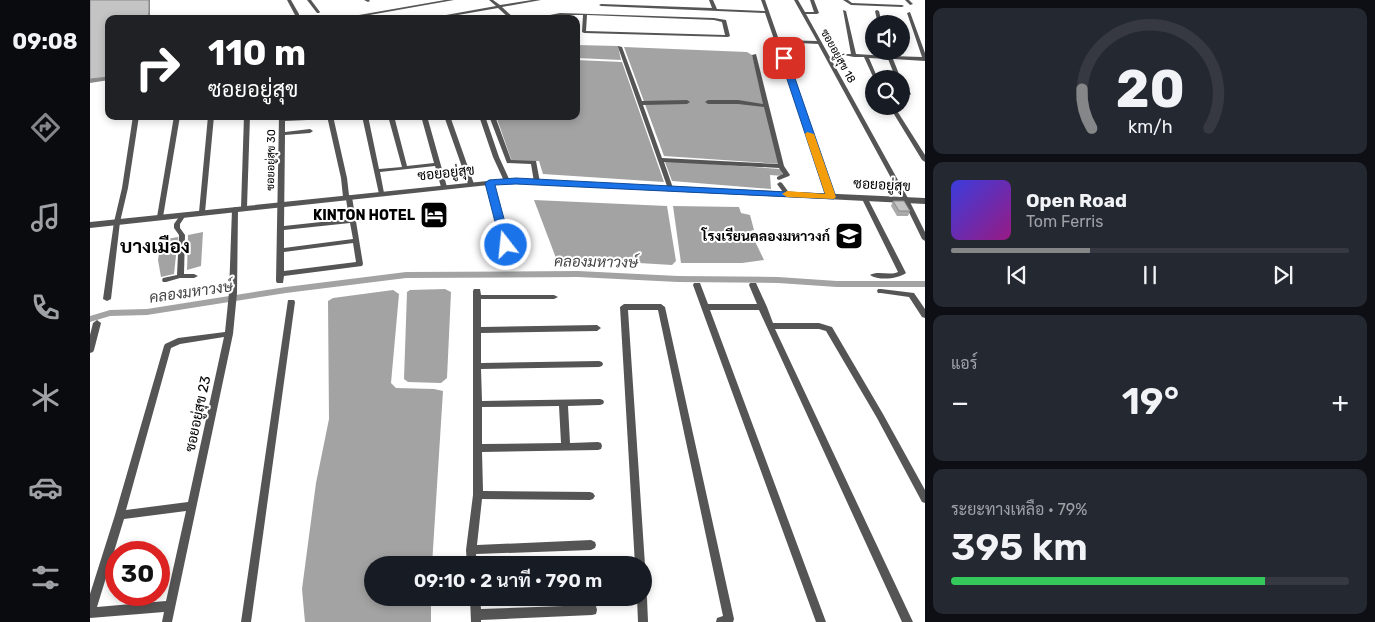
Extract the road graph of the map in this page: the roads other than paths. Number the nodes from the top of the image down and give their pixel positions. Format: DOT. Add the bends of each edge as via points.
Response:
graph roads {
  1 [pos="289,0"];
  2 [pos="309,0"];
  3 [pos="452,0"];
  4 [pos="491,0"];
  5 [pos="539,0"];
  6 [pos="611,0"];
  7 [pos="636,0"];
  8 [pos="660,0"];
  9 [pos="686,0"];
  10 [pos="711,0"];
  11 [pos="763,0"];
  12 [pos="796,0"];
  13 [pos="812,0"];
  14 [pos="845,0"];
  15 [pos="878,0"];
  16 [pos="882,5"];
  17 [pos="601,6"];
  18 [pos="612,6"];
  19 [pos="902,6"];
  20 [pos="499,7"];
  21 [pos="637,7"];
  22 [pos="662,8"];
  23 [pos="688,9"];
  24 [pos="715,10"];
  25 [pos="844,11"];
  26 [pos="877,11"];
  27 [pos="318,12"];
  28 [pos="767,12"];
  29 [pos="803,13"];
  30 [pos="909,13"];
  31 [pos="297,14"];
  32 [pos="585,14"];
  33 [pos="362,15"];
  34 [pos="450,15"];
  35 [pos="508,15"];
  36 [pos="554,15"];
  37 [pos="878,15"];
  38 [pos="580,32"];
  39 [pos="584,32"];
  40 [pos="778,41"];
  41 [pos="820,43"];
  42 [pos="620,47"];
  43 [pos="754,55"];
  44 [pos="846,55"];
  45 [pos="854,56"];
  46 [pos="865,56"];
  47 [pos="910,58"];
  48 [pos="925,60"];
  49 [pos="688,102"];
  50 [pos="708,102"];
  51 [pos="640,103"];
  52 [pos="765,106"];
  53 [pos="897,115"];
  54 [pos="135,120"];
  55 [pos="177,120"];
  56 [pos="211,120"];
  57 [pos="247,120"];
  58 [pos="282,120"];
  59 [pos="331,120"];
  60 [pos="366,120"];
  61 [pos="392,120"];
  62 [pos="425,120"];
  63 [pos="448,120"];
  64 [pos="483,120"];
  65 [pos="493,120"];
  66 [pos="310,131"];
  67 [pos="282,134"];
  68 [pos="660,160"];
  69 [pos="925,160"];
  70 [pos="438,164"];
  71 [pos="781,166"];
  72 [pos="405,168"];
  73 [pos="377,172"];
  74 [pos="507,181"];
  75 [pos="537,182"];
  76 [pos="489,183"];
  77 [pos="471,184"];
  78 [pos="444,187"];
  79 [pos="670,188"];
  80 [pos="381,193"];
  81 [pos="786,194"];
  82 [pos="348,197"];
  83 [pos="831,197"];
  84 [pos="865,199"];
  85 [pos="906,200"];
  86 [pos="925,201"];
  87 [pos="280,204"];
  88 [pos="240,208"];
  89 [pos="202,212"];
  90 [pos="183,215"];
  91 [pos="160,217"];
  92 [pos="352,220"];
  93 [pos="116,222"];
  94 [pos="90,225"];
  95 [pos="281,228"];
  96 [pos="925,238"];
  97 [pos="355,241"];
  98 [pos="506,245"];
  99 [pos="280,250"];
  100 [pos="874,275"];
  101 [pos="180,276"];
  102 [pos="194,276"];
  103 [pos="166,280"];
  104 [pos="753,284"];
  105 [pos="698,286"];
  106 [pos="881,291"];
  107 [pos="554,297"];
  108 [pos="107,299"];
  109 [pos="291,302"];
  110 [pos="705,307"];
  111 [pos="763,307"];
  112 [pos="925,315"];
  113 [pos="97,323"];
  114 [pos="770,326"];
  115 [pos="597,328"];
  116 [pos="478,330"];
  117 [pos="229,334"];
  118 [pos="90,350"];
  119 [pos="599,364"];
  120 [pos="479,366"];
  121 [pos="563,402"];
  122 [pos="600,402"];
  123 [pos="478,404"];
  124 [pos="566,446"];
  125 [pos="598,446"];
  126 [pos="478,448"];
  127 [pos="478,496"];
  128 [pos="590,496"];
  129 [pos="925,499"];
  130 [pos="192,506"];
  131 [pos="120,515"];
  132 [pos="590,546"];
  133 [pos="471,550"];
  134 [pos="471,556"];
  135 [pos="639,556"];
  136 [pos="170,606"];
  137 [pos="475,606"];
  138 [pos="642,606"];
  139 [pos="592,610"];
  140 [pos="90,612"];
  141 [pos="476,619"];
  142 [pos="166,622"];
  143 [pos="246,622"];
  144 [pos="643,622"];
  145 [pos="720,622"];
  146 [pos="821,622"];
  147 [pos="908,622"];
  1 -- 31 [label="street"];
  2 -- 27 [label="street"];
  3 -- 33 [label="street"];
  4 -- 20 [label="street"];
  5 -- 20 [label="street"];
  6 -- 18 [label="street"];
  7 -- 21 [label="street"];
  8 -- 22 [label="street"];
  9 -- 23 [label="street"];
  10 -- 24 [label="street"];
  11 -- 28 [label="street"];
  12 -- 29 [label="street, ซอยอยู่สุข 18"];
  13 -- 29 [label="street" via="817,13"];
  14 -- 16 [label="street" via="850,4"];
  15 -- 16 [label="street"];
  16 -- 19 [label="street"];
  17 -- 18 [label="street"];
  18 -- 21 [label="street"];
  20 -- 34 [label="street"];
  20 -- 35 [label="street"];
  21 -- 22 [label="street"];
  22 -- 23 [label="street"];
  23 -- 24 [label="street"];
  24 -- 28 [label="street"];
  25 -- 45 [label="street"];
  26 -- 37 [label="street"];
  28 -- 40 [label="street"];
  29 -- 41 [label="street, ซอยอยู่สุข 18"];
  30 -- 48 [label="street"];
  32 -- 36 [label="street"];
  32 -- 39 [label="street"];
  32 -- 39 [label="street" via="719,19 724,21 728,36"];
  38 -- 39 [label="street"];
  40 -- 41 [label="street"];
  40 -- 83 [label="street"];
  41 -- 85 [label="street, ซอยอยู่สุข 18"];
  42 -- 51 [label="street"];
  43 -- 52 [label="street"];
  44 -- 45 [label="street"];
  45 -- 46 [label="street"];
  47 -- 48 [label="street"];
  49 -- 51 [label="street"];
  50 -- 52 [label="street"];
  51 -- 68 [label="street"];
  52 -- 71 [label="street"];
  53 -- 69 [label="street"];
  54 -- 93 [label="street"];
  55 -- 91 [label="street"];
  56 -- 89 [label="street"];
  57 -- 88 [label="street, ซอยอยู่สุข 23"];
  58 -- 67 [label="street, ซอยอยู่สุข 30"];
  59 -- 82 [label="street"];
  60 -- 73 [label="street"];
  61 -- 72 [label="street"];
  62 -- 70 [label="street"];
  63 -- 77 [label="street"];
  64 -- 74 [label="street"];
  65 -- 75 [label="street" via="509,162 534,162"];
  66 -- 67 [label="street"];
  67 -- 87 [label="street, ซอยอยู่สุข 30"];
  68 -- 71 [label="street"];
  68 -- 79 [label="street"];
  70 -- 72 [label="street"];
  70 -- 78 [label="street"];
  71 -- 81 [label="street" via="787,175 780,181"];
  72 -- 73 [label="street"];
  73 -- 80 [label="street"];
  74 -- 75 [label="street, ซอยอยู่สุข"];
  74 -- 76 [label="street, ซอยอยู่สุข"];
  75 -- 79 [label="street, ซอยอยู่สุข"];
  76 -- 77 [label="street, ซอยอยู่สุข"];
  76 -- 98 [label="street"];
  77 -- 78 [label="street, ซอยอยู่สุข"];
  78 -- 80 [label="street, ซอยอยู่สุข"];
  79 -- 81 [label="street, ซอยอยู่สุข"];
  80 -- 82 [label="street, ซอยอยู่สุข"];
  81 -- 83 [label="street, ซอยอยู่สุข"];
  82 -- 87 [label="street, ซอยอยู่สุข"];
  82 -- 92 [label="street"];
  83 -- 84 [label="street, ซอยอยู่สุข"];
  84 -- 85 [label="street, ซอยอยู่สุข"];
  84 -- 100 [label="street" via="902,273"];
  85 -- 86 [label="street, ซอยอยู่สุข"];
  85 -- 96 [label="street, ซอยอยู่สุข 18"];
  87 -- 88 [label="street, ซอยอยู่สุข"];
  87 -- 95 [label="street, ซอยอยู่สุข 30"];
  88 -- 89 [label="street, ซอยอยู่สุข"];
  88 -- 117 [label="street, ซอยอยู่สุข 23"];
  89 -- 90 [label="street, ซอยอยู่สุข"];
  90 -- 91 [label="street, ซอยอยู่สุข"];
  90 -- 101 [label="street" via="177,224 182,235"];
  91 -- 93 [label="street, ซอยอยู่สุข"];
  92 -- 95 [label="street"];
  92 -- 97 [label="street"];
  93 -- 94 [label="street, ซอยอยู่สุข"];
  93 -- 108 [label="street"];
  95 -- 99 [label="street, ซอยอยู่สุข 30"];
  97 -- 99 [label="street"];
  97 -- 99 [label="street, ซอยอยู่สุข 30" via="359,264 280,278"];
  101 -- 102 [label="street"];
  101 -- 103 [label="street"];
  104 -- 111 [label="street"];
  105 -- 110 [label="street"];
  106 -- 112 [label="street" via="910,295"];
  107 -- 116 [label="street" via="477,294"];
  109 -- 143 [label="street"];
  110 -- 111 [label="street"];
  110 -- 146 [label="street"];
  111 -- 114 [label="street"];
  113 -- 118 [label="street"];
  114 -- 129 [label="street" via="829,329"];
  114 -- 147 [label="street"];
  115 -- 116 [label="street"];
  116 -- 120 [label="street"];
  117 -- 130 [label="street, ซอยอยู่สุข 23"];
  117 -- 131 [label="street" via="178,341 168,346"];
  119 -- 120 [label="street"];
  120 -- 123 [label="street"];
  121 -- 122 [label="street"];
  121 -- 123 [label="street"];
  121 -- 124 [label="street"];
  123 -- 126 [label="street"];
  124 -- 125 [label="street"];
  124 -- 126 [label="street"];
  126 -- 127 [label="street"];
  127 -- 128 [label="street"];
  127 -- 133 [label="street"];
  130 -- 131 [label="street"];
  130 -- 136 [label="street, ซอยอยู่สุข 23"];
  131 -- 140 [label="street"];
  132 -- 133 [label="street"];
  133 -- 134 [label="street"];
  135 -- 145 [label="street" via="624,306 660,307 729,618"];
  136 -- 140 [label="street"];
  136 -- 142 [label="street, ซอยอยู่สุข 23"];
  137 -- 141 [label="street"];
  138 -- 144 [label="street"];
  139 -- 141 [label="street"];
}
